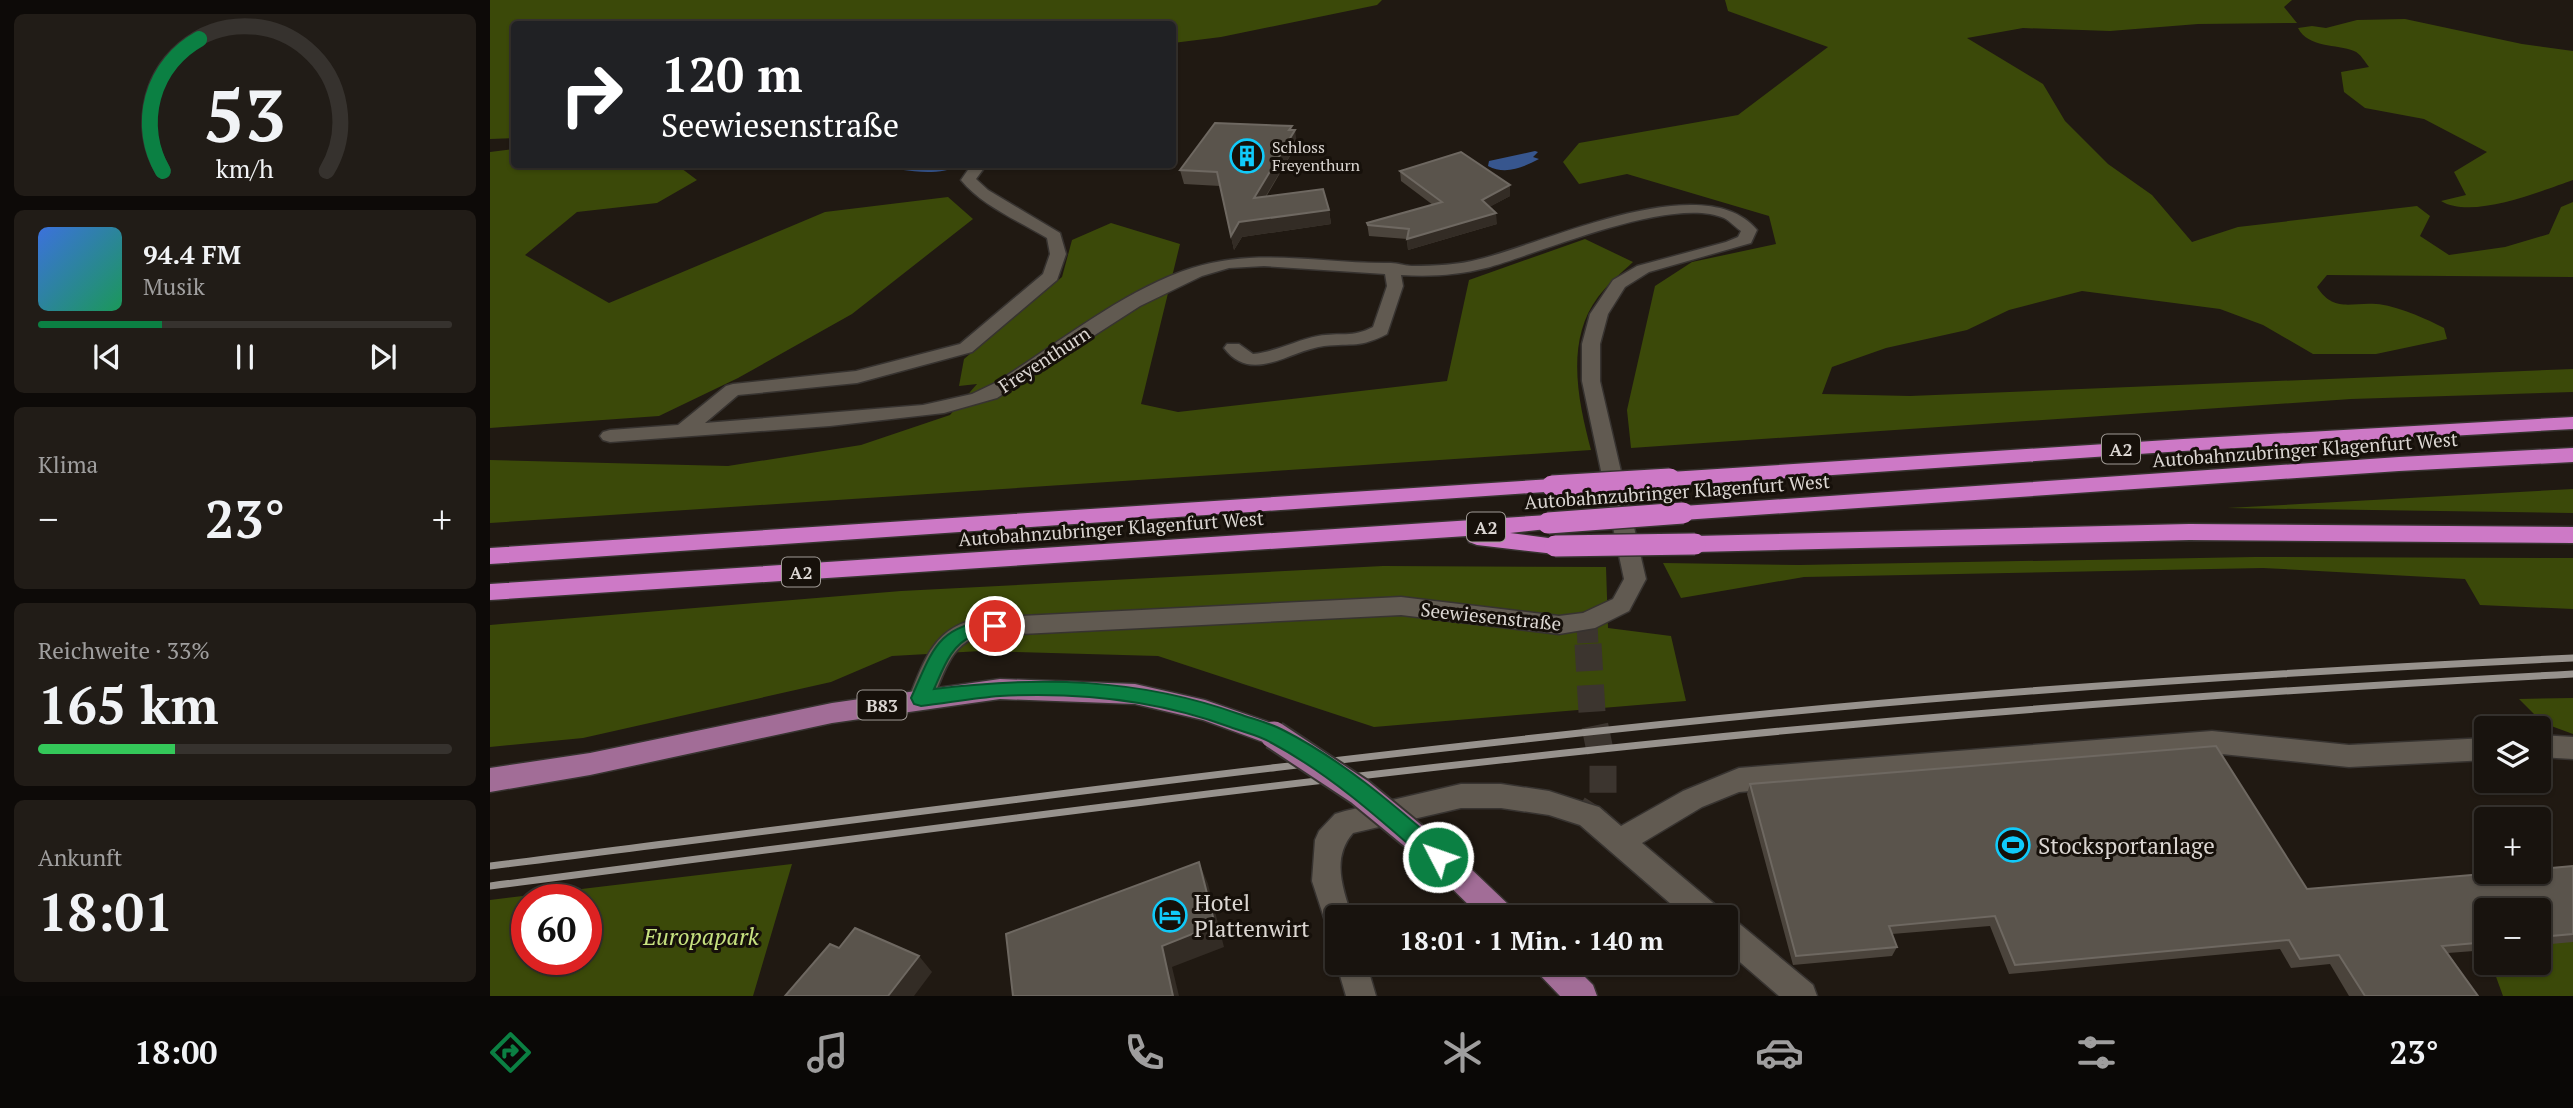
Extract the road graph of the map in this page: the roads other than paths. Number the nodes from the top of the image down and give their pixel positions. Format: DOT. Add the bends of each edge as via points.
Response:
graph roads {
  1 [pos="977,168"];
  2 [pos="1392,268"];
  3 [pos="1233,348"];
  4 [pos="2573,423"];
  5 [pos="684,430"];
  6 [pos="610,436"];
  7 [pos="2573,455"];
  8 [pos="1423,531"];
  9 [pos="2573,536"];
  10 [pos="490,556"];
  11 [pos="490,592"];
  12 [pos="921,698"];
  13 [pos="2551,747"];
  14 [pos="2573,748"];
  15 [pos="2474,750"];
  16 [pos="490,780"];
  17 [pos="1620,842"];
  18 [pos="1333,905"];
  19 [pos="1488,905"];
  20 [pos="1695,905"];
  21 [pos="1738,942"];
  22 [pos="1355,975"];
  23 [pos="1561,975"];
  24 [pos="1362,996"];
  25 [pos="1582,996"];
  26 [pos="1802,996"];
  1 -- 5 [label="street" via="968,180 1054,236 1058,254 1051,276 966,348 857,377 733,390"];
  2 -- 3 [label="street" via="1395,286 1381,330 1362,340 1320,341 1271,358 1249,360"];
  2 -- 5 [label="street, Freyenthurn" via="1264,261 1218,265 1109,316 989,394 940,408 807,423"];
  2 -- 12 [label="street, Seewiesenstraße" via="1479,265 1668,210 1714,209 1742,221 1749,230 1745,240 1732,245 1643,269 1619,284 1599,314 1591,344 1591,381 1635,579 1621,605 1587,622 1559,625 1401,606 969,629 939,655"];
  4 -- 10 [label="highway, Autobahnzubringer Klagenfurt West / A2, bridge"];
  5 -- 6 [label="street, Freyenthurn"];
  7 -- 8 [label="highway, Autobahnzubringer Klagenfurt West / A2, bridge"];
  8 -- 9 [label="highway, bridge" via="1555,546 2189,532"];
  8 -- 11 [label="highway, Autobahnzubringer Klagenfurt West / A2"];
  12 -- 16 [label="main road, B83"];
  12 -- 19 [label="main road, B83, bridge" via="1000,689 1135,694 1205,709 1274,735 1316,759 1368,796"];
  13 -- 14 [label="street"];
  15 -- 17 [label="street" via="2349,756 2211,742 1739,780 1666,813"];
  17 -- 18 [label="street" via="1589,816 1549,803 1461,796 1345,823 1329,840 1326,881"];
  17 -- 20 [label="street"];
  21 -- 26 [label="street"];
  22 -- 24 [label="street"];
  23 -- 25 [label="main road"];
}
